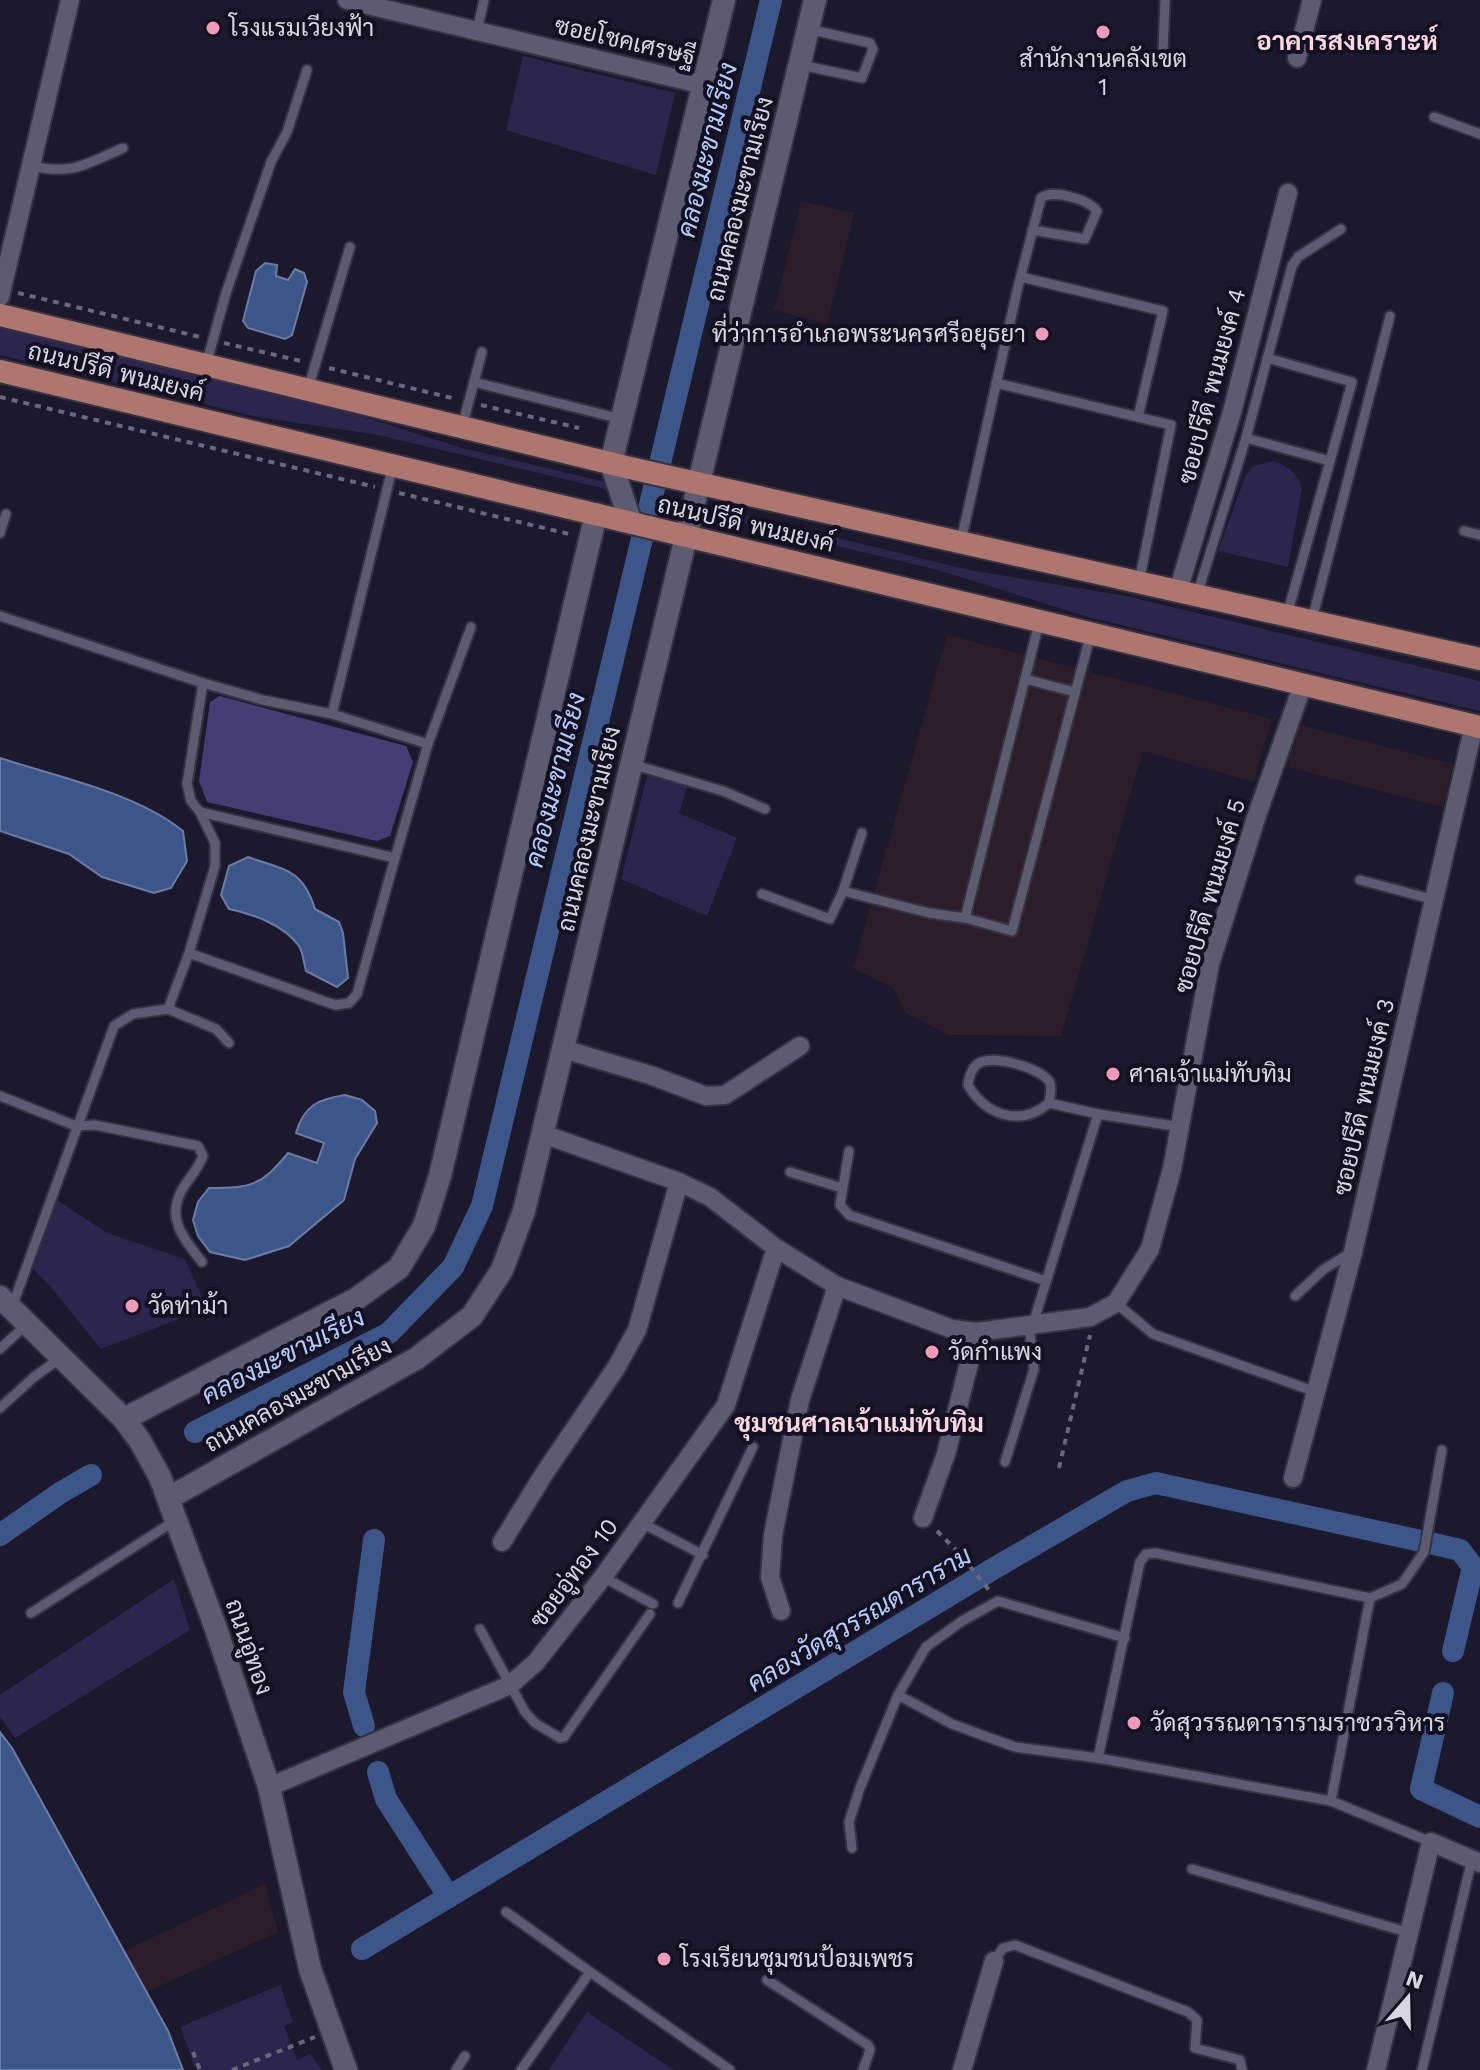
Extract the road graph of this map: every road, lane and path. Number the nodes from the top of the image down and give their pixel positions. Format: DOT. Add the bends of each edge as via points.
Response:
graph roads {
  1 [pos="70,0"];
  2 [pos="347,0"];
  3 [pos="484,0"];
  4 [pos="724,0"];
  5 [pos="815,0"];
  6 [pos="1165,0"];
  7 [pos="1312,0"];
  8 [pos="808,29"];
  9 [pos="477,31"];
  10 [pos="1163,52"];
  11 [pos="1297,58"];
  12 [pos="799,65"];
  13 [pos="307,70"];
  14 [pos="704,85"];
  15 [pos="1434,117"];
  16 [pos="1480,134"];
  17 [pos="123,148"];
  18 [pos="31,166"];
  19 [pos="1288,193"];
  20 [pos="1341,229"];
  21 [pos="1032,230"];
  22 [pos="350,247"];
  23 [pos="1021,277"];
  24 [pos="1,293"];
  25 [pos="0,315"];
  26 [pos="1390,316"];
  27 [pos="213,340"];
  28 [pos="482,352"];
  29 [pos="1267,358"];
  30 [pos="206,365"];
  31 [pos="315,365"];
  32 [pos="0,371"];
  33 [pos="474,382"];
  34 [pos="996,383"];
  35 [pos="308,389"];
  36 [pos="0,397"];
  37 [pos="469,402"];
  38 [pos="584,410"];
  39 [pos="1138,417"];
  40 [pos="621,419"];
  41 [pos="462,427"];
  42 [pos="579,428"];
  43 [pos="1246,438"];
  44 [pos="573,454"];
  45 [pos="1330,461"];
  46 [pos="393,465"];
  47 [pos="621,465"];
  48 [pos="690,480"];
  49 [pos="387,490"];
  50 [pos="6,514"];
  51 [pos="596,514"];
  52 [pos="624,514"];
  53 [pos="1464,531"];
  54 [pos="0,533"];
  55 [pos="677,534"];
  56 [pos="1480,535"];
  57 [pos="590,539"];
  58 [pos="961,541"];
  59 [pos="1139,582"];
  60 [pos="1187,593"];
  61 [pos="1287,615"];
  62 [pos="0,616"];
  63 [pos="1312,620"];
  64 [pos="1040,621"];
  65 [pos="471,627"];
  66 [pos="1091,633"];
  67 [pos="1480,659"];
  68 [pos="1025,679"];
  69 [pos="203,683"];
  70 [pos="1303,684"];
  71 [pos="1075,692"];
  72 [pos="332,714"];
  73 [pos="1477,726"];
  74 [pos="428,744"];
  75 [pos="631,764"];
  76 [pos="765,809"];
  77 [pos="200,812"];
  78 [pos="862,833"];
  79 [pos="395,858"];
  80 [pos="1360,880"];
  81 [pos="843,891"];
  82 [pos="762,894"];
  83 [pos="1435,900"];
  84 [pos="965,918"];
  85 [pos="189,953"];
  86 [pos="168,1009"];
  87 [pos="229,1043"];
  88 [pos="800,1046"];
  89 [pos="563,1049"];
  90 [pos="0,1096"];
  91 [pos="1049,1103"];
  92 [pos="1098,1114"];
  93 [pos="76,1126"];
  94 [pos="1180,1127"];
  95 [pos="543,1134"];
  96 [pos="849,1151"];
  97 [pos="790,1172"];
  98 [pos="679,1182"];
  99 [pos="842,1188"];
  100 [pos="776,1248"];
  101 [pos="1353,1252"];
  102 [pos="202,1262"];
  103 [pos="1046,1281"];
  104 [pos="837,1286"];
  105 [pos="1295,1296"];
  106 [pos="6,1302"];
  107 [pos="1116,1303"];
  108 [pos="1090,1317"];
  109 [pos="28,1323"];
  110 [pos="1031,1324"];
  111 [pos="977,1332"];
  112 [pos="0,1349"];
  113 [pos="62,1357"];
  114 [pos="1316,1392"];
  115 [pos="0,1408"];
  116 [pos="124,1419"];
  117 [pos="753,1447"];
  118 [pos="1442,1450"];
  119 [pos="1005,1462"];
  120 [pos="1059,1468"];
  121 [pos="1293,1478"];
  122 [pos="169,1498"];
  123 [pos="923,1518"];
  124 [pos="176,1520"];
  125 [pos="642,1523"];
  126 [pos="502,1542"];
  127 [pos="703,1555"];
  128 [pos="603,1577"];
  129 [pos="990,1591"];
  130 [pos="1370,1598"];
  131 [pos="678,1603"];
  132 [pos="781,1611"];
  133 [pos="31,1613"];
  134 [pos="480,1629"];
  135 [pos="1125,1638"];
  136 [pos="510,1685"];
  137 [pos="898,1695"];
  138 [pos="1098,1758"];
  139 [pos="269,1787"];
  140 [pos="1331,1801"];
  141 [pos="1431,1842"];
  142 [pos="852,1848"];
  143 [pos="1476,1861"];
  144 [pos="1192,1869"];
  145 [pos="506,1912"];
  146 [pos="1410,1933"];
  147 [pos="994,1961"];
  148 [pos="590,1972"];
  149 [pos="767,1980"];
  150 [pos="292,2046"];
  151 [pos="193,2052"];
  152 [pos="465,2056"];
  153 [pos="200,2070"];
  154 [pos="232,2070"];
  155 [pos="346,2070"];
  156 [pos="456,2070"];
  157 [pos="521,2070"];
  158 [pos="730,2070"];
  159 [pos="863,2070"];
  160 [pos="962,2070"];
  161 [pos="1242,2070"];
  162 [pos="1376,2070"];
  163 [pos="1422,2070"];
  1 -- 18 [label="street"];
  2 -- 9 [label="street, ซอยโชคเศรษฐี"];
  3 -- 9 [label="lane"];
  4 -- 14 [label="street"];
  5 -- 8 [label="street, ถนนคลองมะขามเรียง"];
  6 -- 10 [label="lane"];
  7 -- 11 [label="street"];
  8 -- 12 [label="street, ถนนคลองมะขามเรียง"];
  8 -- 12 [label="lane" via="870,43 873,49 862,78"];
  9 -- 14 [label="street, ซอยโชคเศรษฐี"];
  12 -- 48 [label="street, ถนนคลองมะขามเรียง"];
  13 -- 27 [label="lane"];
  14 -- 40 [label="street"];
  15 -- 16 [label="lane"];
  17 -- 18 [label="lane" via="72,170"];
  18 -- 24 [label="street"];
  19 -- 60 [label="street, ซอยปรีดี พนมยงค์ 4"];
  20 -- 29 [label="lane" via="1292,266"];
  21 -- 21 [label="lane" via="1044,194 1091,204 1097,211 1085,239"];
  21 -- 23 [label="lane"];
  22 -- 31 [label="lane"];
  23 -- 34 [label="lane"];
  23 -- 39 [label="lane" via="1163,311"];
  24 -- 27 [label="path"];
  25 -- 30 [label="main road, ถนนปรีดี พนมยงค์"];
  26 -- 63 [label="lane"];
  27 -- 30 [label="lane"];
  27 -- 31 [label="path"];
  28 -- 33 [label="lane"];
  29 -- 43 [label="lane"];
  29 -- 45 [label="lane" via="1352,382"];
  30 -- 35 [label="main road, ถนนปรีดี พนมยงค์"];
  31 -- 35 [label="lane"];
  31 -- 37 [label="path"];
  32 -- 46 [label="main road, ถนนปรีดี พนมยงค์"];
  33 -- 37 [label="lane"];
  33 -- 38 [label="lane"];
  34 -- 39 [label="lane"];
  34 -- 58 [label="lane"];
  35 -- 41 [label="main road, ถนนปรีดี พนมยงค์"];
  36 -- 49 [label="path"];
  37 -- 41 [label="lane"];
  37 -- 42 [label="path"];
  38 -- 40 [label="lane"];
  38 -- 42 [label="path"];
  39 -- 59 [label="lane" via="1171,425"];
  40 -- 47 [label="street"];
  41 -- 44 [label="main road, ถนนปรีดี พนมยงค์"];
  42 -- 44 [label="path"];
  43 -- 45 [label="lane"];
  43 -- 60 [label="lane"];
  44 -- 47 [label="main road, ถนนปรีดี พนมยงค์"];
  45 -- 61 [label="lane"];
  46 -- 49 [label="lane"];
  46 -- 51 [label="main road, ถนนปรีดี พนมยงค์"];
  47 -- 48 [label="main road, ถนนปรีดี พนมยงค์"];
  47 -- 52 [label="street"];
  48 -- 55 [label="street, ถนนคลองมะขามเรียง"];
  48 -- 58 [label="main road, ถนนปรีดี พนมยงค์"];
  49 -- 57 [label="path"];
  49 -- 72 [label="lane"];
  50 -- 54 [label="lane"];
  51 -- 52 [label="main road, ถนนปรีดี พนมยงค์"];
  51 -- 57 [label="street"];
  52 -- 55 [label="main road, ถนนปรีดี พนมยงค์"];
  53 -- 56 [label="lane"];
  55 -- 64 [label="main road, ถนนปรีดี พนมยงค์"];
  55 -- 75 [label="street, ถนนคลองมะขามเรียง"];
  57 -- 116 [label="street" via="424,1226 399,1268 356,1299"];
  58 -- 59 [label="main road, ถนนปรีดี พนมยงค์"];
  59 -- 60 [label="main road, ถนนปรีดี พนมยงค์"];
  60 -- 61 [label="main road, ถนนปรีดี พนมยงค์"];
  61 -- 63 [label="main road, ถนนปรีดี พนมยงค์"];
  62 -- 69 [label="lane"];
  63 -- 67 [label="main road, ถนนปรีดี พนมยงค์"];
  64 -- 66 [label="main road, ถนนปรีดี พนมยงค์"];
  64 -- 68 [label="lane"];
  65 -- 74 [label="lane"];
  66 -- 70 [label="main road, ถนนปรีดี พนมยงค์"];
  66 -- 71 [label="lane"];
  68 -- 71 [label="lane"];
  68 -- 84 [label="lane"];
  69 -- 72 [label="lane"];
  69 -- 77 [label="lane" via="187,784"];
  70 -- 73 [label="main road, ถนนปรีดี พนมยงค์"];
  70 -- 94 [label="street, ซอยปรีดี พนมยงค์ 5" via="1210,964"];
  71 -- 84 [label="lane" via="1012,931"];
  72 -- 74 [label="lane"];
  73 -- 83 [label="street, ซอยปรีดี พนมยงค์ 3"];
  74 -- 79 [label="lane"];
  75 -- 76 [label="lane"];
  75 -- 89 [label="street, ถนนคลองมะขามเรียง"];
  77 -- 79 [label="lane"];
  77 -- 85 [label="lane" via="215,843 215,866"];
  78 -- 81 [label="lane"];
  79 -- 85 [label="lane" via="357,994 349,1003 335,1005"];
  80 -- 83 [label="lane"];
  81 -- 82 [label="lane" via="830,919"];
  81 -- 84 [label="lane"];
  83 -- 101 [label="street, ซอยปรีดี พนมยงค์ 3"];
  85 -- 86 [label="lane"];
  86 -- 87 [label="lane" via="216,1029"];
  86 -- 93 [label="lane" via="133,1014 114,1026"];
  88 -- 89 [label="street" via="725,1095 706,1096"];
  89 -- 95 [label="street, ถนนคลองมะขามเรียง"];
  90 -- 93 [label="lane"];
  91 -- 91 [label="lane" via="1051,1085 1042,1073 988,1059 976,1064 970,1075 968,1085 988,1109 1020,1117"];
  91 -- 92 [label="lane"];
  92 -- 94 [label="lane"];
  92 -- 103 [label="lane"];
  93 -- 102 [label="lane" via="95,1125 198,1146 203,1156 174,1214 178,1232"];
  93 -- 106 [label="lane"];
  94 -- 107 [label="street, ซอยปรีดี พนมยงค์ 5" via="1150,1249"];
  95 -- 98 [label="street, ซอยปรีดี พนมยงค์ 5"];
  95 -- 122 [label="street, ถนนคลองมะขามเรียง" via="524,1211 502,1270 472,1316 417,1358"];
  96 -- 99 [label="lane"];
  97 -- 99 [label="lane"];
  98 -- 100 [label="street, ซอยปรีดี พนมยงค์ 5" via="710,1197"];
  98 -- 126 [label="street" via="637,1330"];
  99 -- 103 [label="lane" via="840,1205 849,1215"];
  100 -- 104 [label="street, ซอยปรีดี พนมยงค์ 5"];
  100 -- 125 [label="street, ซอยอู่ทอง 10" via="726,1405"];
  101 -- 105 [label="lane"];
  101 -- 114 [label="street, ซอยปรีดี พนมยงค์ 3"];
  103 -- 110 [label="lane"];
  104 -- 111 [label="street, ซอยปรีดี พนมยงค์ 5" via="952,1329"];
  104 -- 132 [label="street" via="800,1400 773,1535 770,1577"];
  106 -- 109 [label="street, ถนนอู่ทอง"];
  107 -- 108 [label="street, ซอยปรีดี พนมยงค์ 5"];
  107 -- 114 [label="lane" via="1153,1334"];
  108 -- 110 [label="street, ซอยปรีดี พนมยงค์ 5"];
  108 -- 120 [label="path" via="1090,1338"];
  109 -- 112 [label="lane"];
  109 -- 113 [label="street, ถนนอู่ทอง"];
  110 -- 111 [label="street, ซอยปรีดี พนมยงค์ 5"];
  110 -- 119 [label="lane" via="1034,1369"];
  111 -- 123 [label="street" via="946,1454"];
  113 -- 115 [label="lane"];
  113 -- 116 [label="street, ถนนอู่ทอง"];
  114 -- 121 [label="street, ซอยปรีดี พนมยงค์ 3"];
  116 -- 122 [label="street, ถนนอู่ทอง"];
  117 -- 127 [label="lane"];
  118 -- 130 [label="lane" via="1424,1552 1402,1584"];
  122 -- 124 [label="street, ถนนอู่ทอง"];
  123 -- 129 [label="path"];
  124 -- 133 [label="lane"];
  124 -- 139 [label="street, ถนนอู่ทอง"];
  125 -- 127 [label="lane"];
  125 -- 128 [label="street, ซอยอู่ทอง 10"];
  127 -- 131 [label="lane"];
  128 -- 136 [label="street, ซอยอู่ทอง 10" via="536,1662"];
  128 -- 136 [label="lane" via="652,1609 564,1737 535,1723"];
  130 -- 135 [label="lane" via="1146,1554"];
  130 -- 140 [label="lane"];
  134 -- 136 [label="lane"];
  135 -- 137 [label="lane" via="998,1601 926,1647"];
  135 -- 138 [label="lane"];
  136 -- 139 [label="street, ซอยอู่ทอง 10"];
  137 -- 138 [label="lane" via="952,1724 1015,1747"];
  137 -- 142 [label="lane" via="849,1822"];
  138 -- 140 [label="lane"];
  139 -- 155 [label="street, ถนนอู่ทอง" via="310,1969"];
  140 -- 141 [label="lane"];
  141 -- 143 [label="street"];
  141 -- 146 [label="street"];
  143 -- 163 [label="lane"];
  144 -- 146 [label="lane"];
  145 -- 148 [label="lane"];
  146 -- 162 [label="street"];
  147 -- 160 [label="street"];
  147 -- 161 [label="lane" via="1003,1948 1015,1945 1188,2012 1197,2020 1195,2048 1240,2060"];
  148 -- 157 [label="lane"];
  148 -- 158 [label="lane"];
  149 -- 159 [label="lane" via="868,2045"];
  150 -- 154 [label="path"];
  151 -- 153 [label="path"];
  152 -- 156 [label="lane"];
}
